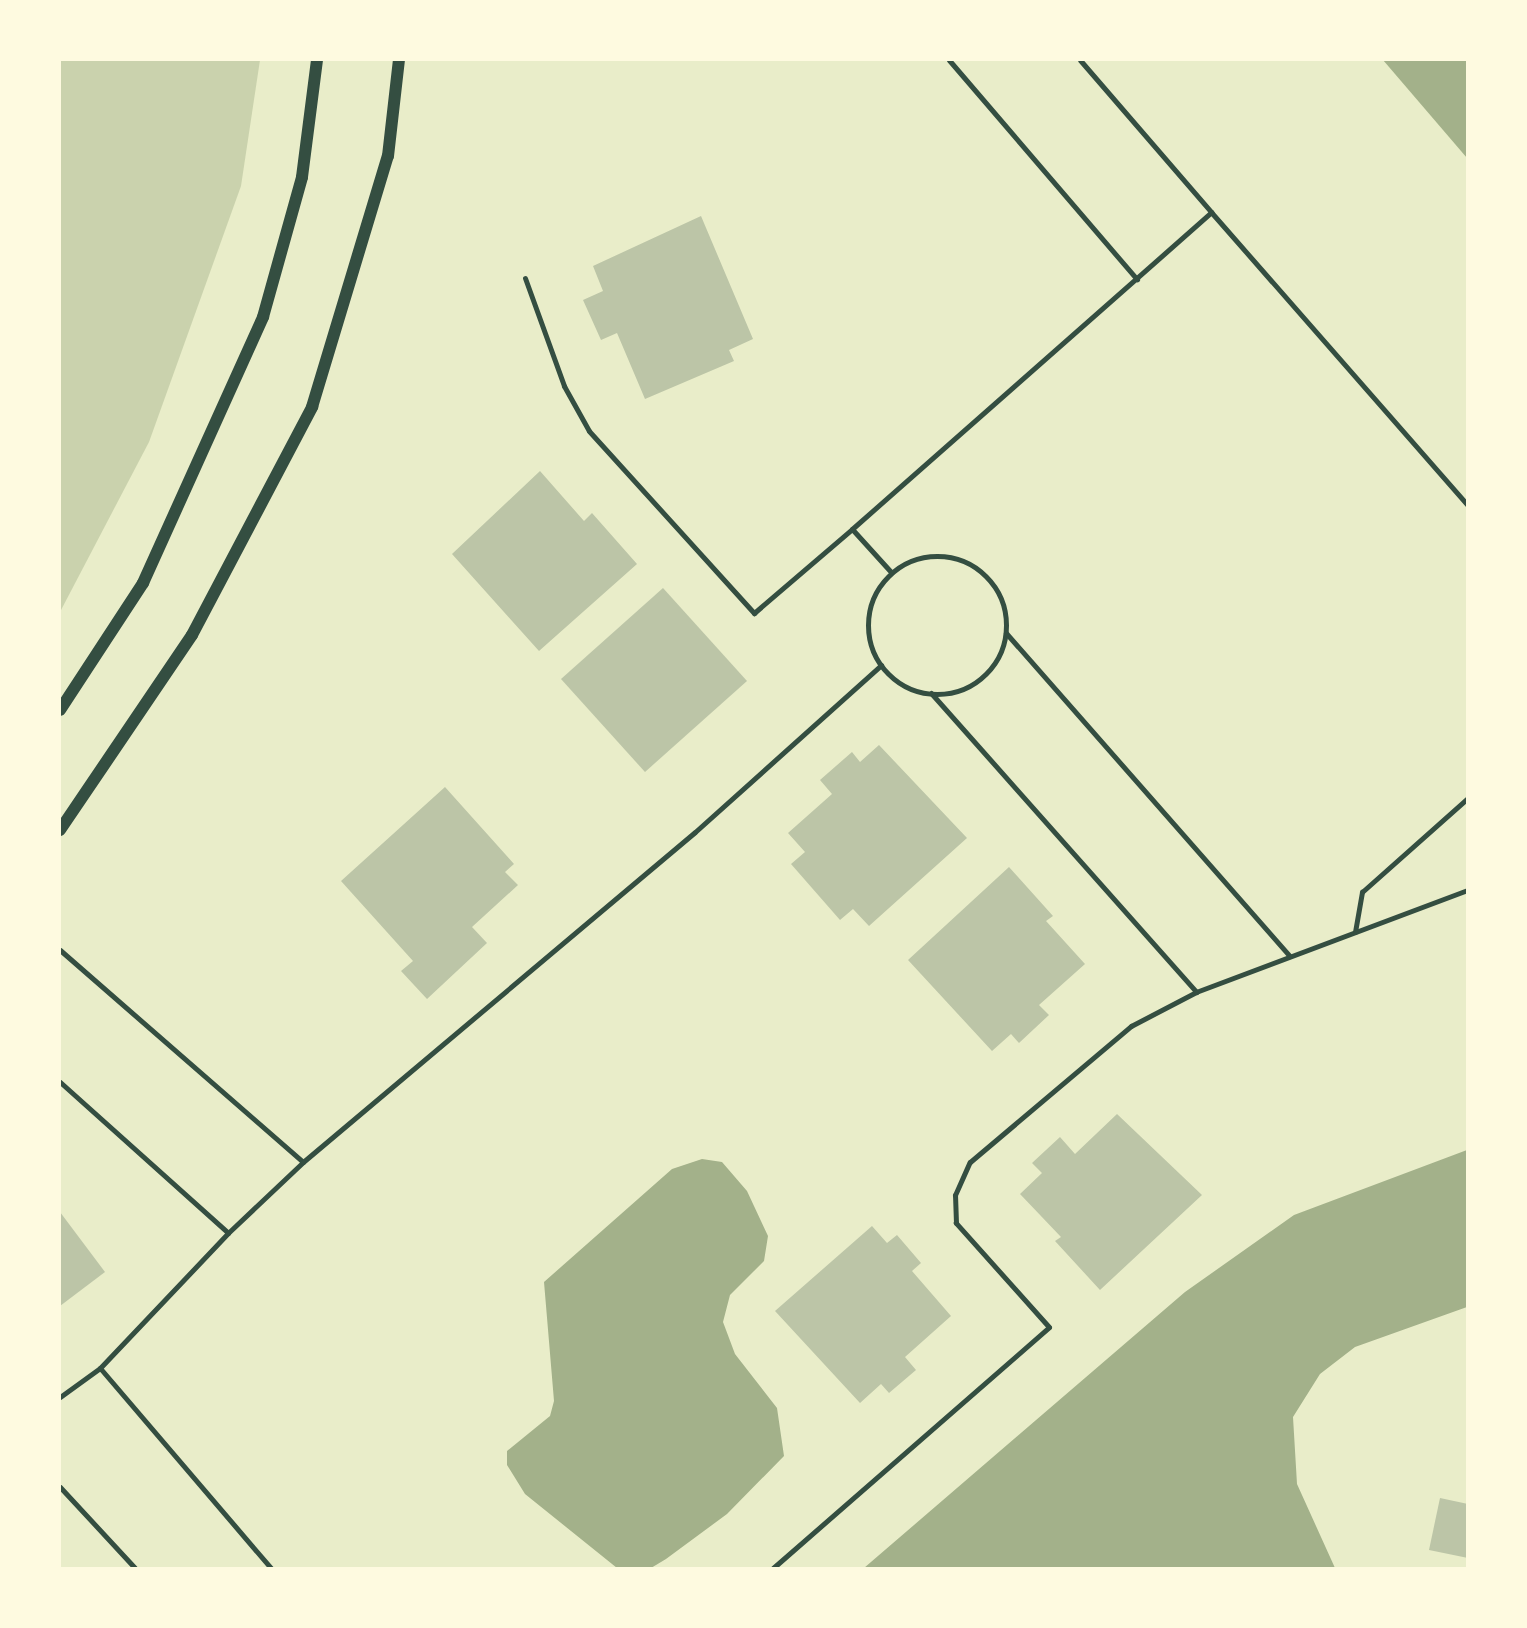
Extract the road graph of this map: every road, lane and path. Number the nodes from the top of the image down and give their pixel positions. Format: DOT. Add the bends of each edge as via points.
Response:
graph roads {
  1 [pos="317,60"];
  2 [pos="399,60"];
  3 [pos="949,60"];
  4 [pos="1080,60"];
  5 [pos="1212,212"];
  6 [pos="525,278"];
  7 [pos="1137,279"];
  8 [pos="1468,506"];
  9 [pos="852,529"];
  10 [pos="891,572"];
  11 [pos="1006,633"];
  12 [pos="881,665"];
  13 [pos="931,693"];
  14 [pos="60,710"];
  15 [pos="1468,798"];
  16 [pos="60,830"];
  17 [pos="1468,890"];
  18 [pos="1355,932"];
  19 [pos="60,950"];
  20 [pos="1290,956"];
  21 [pos="1196,992"];
  22 [pos="60,1082"];
  23 [pos="303,1162"];
  24 [pos="228,1233"];
  25 [pos="100,1368"];
  26 [pos="60,1397"];
  27 [pos="60,1487"];
  28 [pos="135,1569"];
  29 [pos="271,1569"];
  30 [pos="773,1569"];
  1 -- 14 [label="street" via="302,177 263,317 144,583"];
  2 -- 16 [label="street" via="388,156 312,407 192,635"];
  3 -- 7 [label="lane"];
  4 -- 5 [label="lane"];
  5 -- 7 [label="lane"];
  5 -- 8 [label="lane"];
  6 -- 9 [label="lane" via="564,386 589,431 754,613"];
  7 -- 9 [label="lane"];
  9 -- 10 [label="lane"];
  10 -- 11 [label="lane" via="912,560 935,555 958,559 979,570 996,588"];
  10 -- 12 [label="lane" via="870,607 868,627"];
  11 -- 13 [label="lane" via="999,656 985,675 965,688"];
  11 -- 20 [label="lane"];
  12 -- 13 [label="lane" via="898,682"];
  12 -- 23 [label="lane" via="695,832"];
  13 -- 21 [label="lane"];
  15 -- 18 [label="lane" via="1362,892"];
  17 -- 18 [label="lane"];
  18 -- 20 [label="lane"];
  19 -- 23 [label="lane"];
  20 -- 21 [label="lane"];
  21 -- 30 [label="lane" via="1131,1026 970,1161 955,1195 956,1223 1049,1327"];
  22 -- 24 [label="lane"];
  23 -- 24 [label="lane"];
  24 -- 25 [label="lane"];
  25 -- 26 [label="lane"];
  25 -- 29 [label="lane"];
  27 -- 28 [label="lane"];
}
